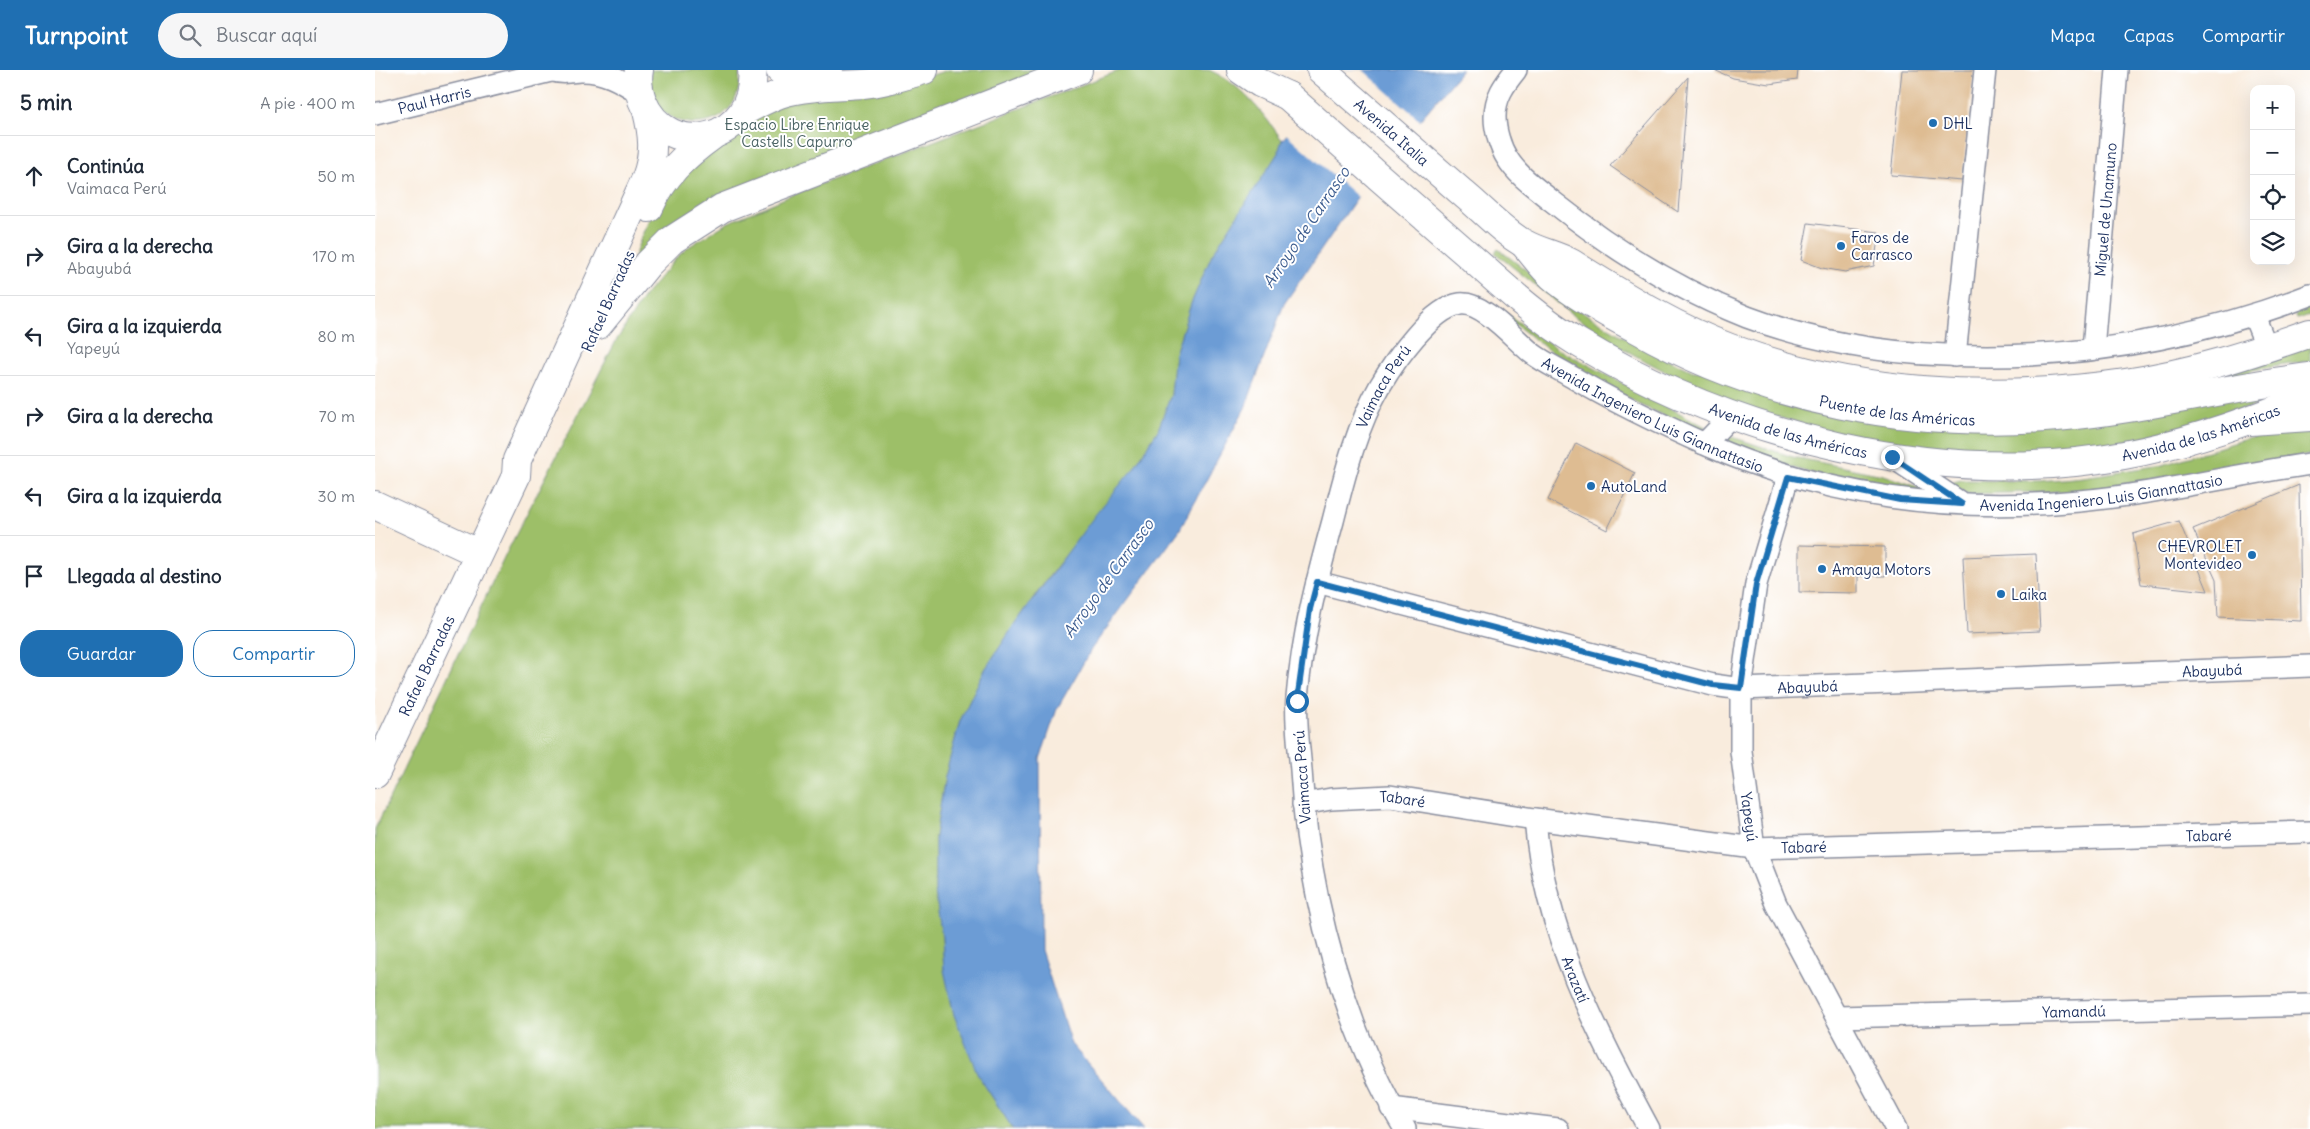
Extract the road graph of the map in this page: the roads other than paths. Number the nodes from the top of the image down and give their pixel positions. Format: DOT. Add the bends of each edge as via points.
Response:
graph roads {
  1 [pos="752,70"];
  2 [pos="780,70"];
  3 [pos="850,70"];
  4 [pos="924,70"];
  5 [pos="1077,70"];
  6 [pos="1241,70"];
  7 [pos="1258,70"];
  8 [pos="1321,70"];
  9 [pos="1516,70"];
  10 [pos="1985,70"];
  11 [pos="2117,70"];
  12 [pos="554,71"];
  13 [pos="642,91"];
  14 [pos="1287,96"];
  15 [pos="744,111"];
  16 [pos="375,114"];
  17 [pos="712,136"];
  18 [pos="1524,244"];
  19 [pos="2310,295"];
  20 [pos="1460,304"];
  21 [pos="2254,316"];
  22 [pos="598,325"];
  23 [pos="2310,333"];
  24 [pos="2267,348"];
  25 [pos="2093,349"];
  26 [pos="1955,356"];
  27 [pos="2310,377"];
  28 [pos="2310,396"];
  29 [pos="1732,415"];
  30 [pos="2310,417"];
  31 [pos="2250,421"];
  32 [pos="1702,443"];
  33 [pos="1892,457"];
  34 [pos="2310,464"];
  35 [pos="516,476"];
  36 [pos="1788,477"];
  37 [pos="1962,504"];
  38 [pos="375,505"];
  39 [pos="478,553"];
  40 [pos="1317,582"];
  41 [pos="2310,666"];
  42 [pos="1741,688"];
  43 [pos="375,774"];
  44 [pos="1303,804"];
  45 [pos="1535,819"];
  46 [pos="2310,832"];
  47 [pos="1754,848"];
  48 [pos="2310,1005"];
  49 [pos="1838,1017"];
  50 [pos="1391,1108"];
  51 [pos="1405,1129"];
  52 [pos="1558,1129"];
  53 [pos="1649,1129"];
  54 [pos="1896,1129"];
  1 -- 15 [label="main road, Rafael Barradas" via="753,85"];
  2 -- 3 [label="main road"];
  4 -- 15 [label="main road" via="864,84 786,92"];
  5 -- 22 [label="main road" via="722,208 672,240"];
  6 -- 14 [label="main road"];
  7 -- 14 [label="main road"];
  8 -- 18 [label="main road, Avenida Italia"];
  9 -- 26 [label="street" via="1501,89 1494,119 1507,158 1523,177 1613,247 1662,276 1748,317 1800,333 1861,345"];
  10 -- 26 [label="street"];
  11 -- 25 [label="street, Miguel de Unamuno"];
  12 -- 13 [label="street, Paul Harris" via="562,74 600,73"];
  12 -- 16 [label="street, Paul Harris"];
  13 -- 17 [label="main road" via="656,122 669,131 697,138"];
  13 -- 35 [label="main road, Rafael Barradas" via="652,133 649,172 517,460"];
  14 -- 29 [label="main road, Avenida de las Américas" via="1505,287 1576,341 1690,399"];
  15 -- 17 [label="main road, Rafael Barradas" via="730,126"];
  17 -- 22 [label="main road, Rafael Barradas" via="685,156 659,187"];
  18 -- 24 [label="main road" via="1568,262 1640,307 1727,348 1819,375 1870,385 1959,392 2041,391 2126,383 2204,367"];
  18 -- 27 [label="main road, Puente de las Américas" via="1552,276 1621,320 1702,362 1787,393 1869,410 1937,418 2009,420 2059,417"];
  19 -- 21 [label="street"];
  20 -- 32 [label="street, Avenida Ingeniero Luis Giannattasio" via="1485,312 1534,355 1645,417"];
  20 -- 40 [label="street, Vaimaca Perú" via="1443,311 1418,333 1395,360 1371,403 1353,448"];
  21 -- 24 [label="street"];
  21 -- 25 [label="street" via="2159,339"];
  22 -- 35 [label="main road, Rafael Barradas" via="529,467"];
  23 -- 24 [label="main road"];
  25 -- 26 [label="street" via="2020,356"];
  28 -- 31 [label="main road, Avenida de las Américas"];
  29 -- 32 [label="street"];
  29 -- 33 [label="main road, Avenida de las Américas" via="1802,438"];
  30 -- 31 [label="main road"];
  31 -- 33 [label="main road, Avenida de las Américas" via="2165,446 2078,461 1947,464"];
  32 -- 36 [label="street, Avenida Ingeniero Luis Giannattasio"];
  33 -- 37 [label="street"];
  34 -- 37 [label="street, Avenida Ingeniero Luis Giannattasio" via="2080,501"];
  35 -- 39 [label="main road, Rafael Barradas"];
  36 -- 37 [label="street, Avenida Ingeniero Luis Giannattasio" via="1900,500"];
  36 -- 42 [label="street, Yapeyú" via="1756,584"];
  38 -- 39 [label="main road"];
  39 -- 43 [label="main road, Rafael Barradas"];
  40 -- 42 [label="street, Abayubá" via="1713,685"];
  40 -- 44 [label="street, Vaimaca Perú" via="1297,701"];
  41 -- 42 [label="street, Abayubá"];
  42 -- 47 [label="street, Yapeyú" via="1741,751"];
  44 -- 45 [label="street, Tabaré" via="1331,798 1390,796"];
  44 -- 50 [label="street, Vaimaca Perú" via="1311,876 1324,936 1366,1055"];
  45 -- 47 [label="street, Tabaré"];
  45 -- 53 [label="street, Arazatí" via="1538,856 1547,897 1569,966 1588,1012"];
  46 -- 47 [label="street, Tabaré"];
  47 -- 49 [label="street, Yapeyú" via="1776,904"];
  48 -- 49 [label="street, Yamandú"];
  49 -- 54 [label="street, Yapeyú"];
  50 -- 51 [label="street, Vaimaca Perú"];
  50 -- 52 [label="street"];
}
